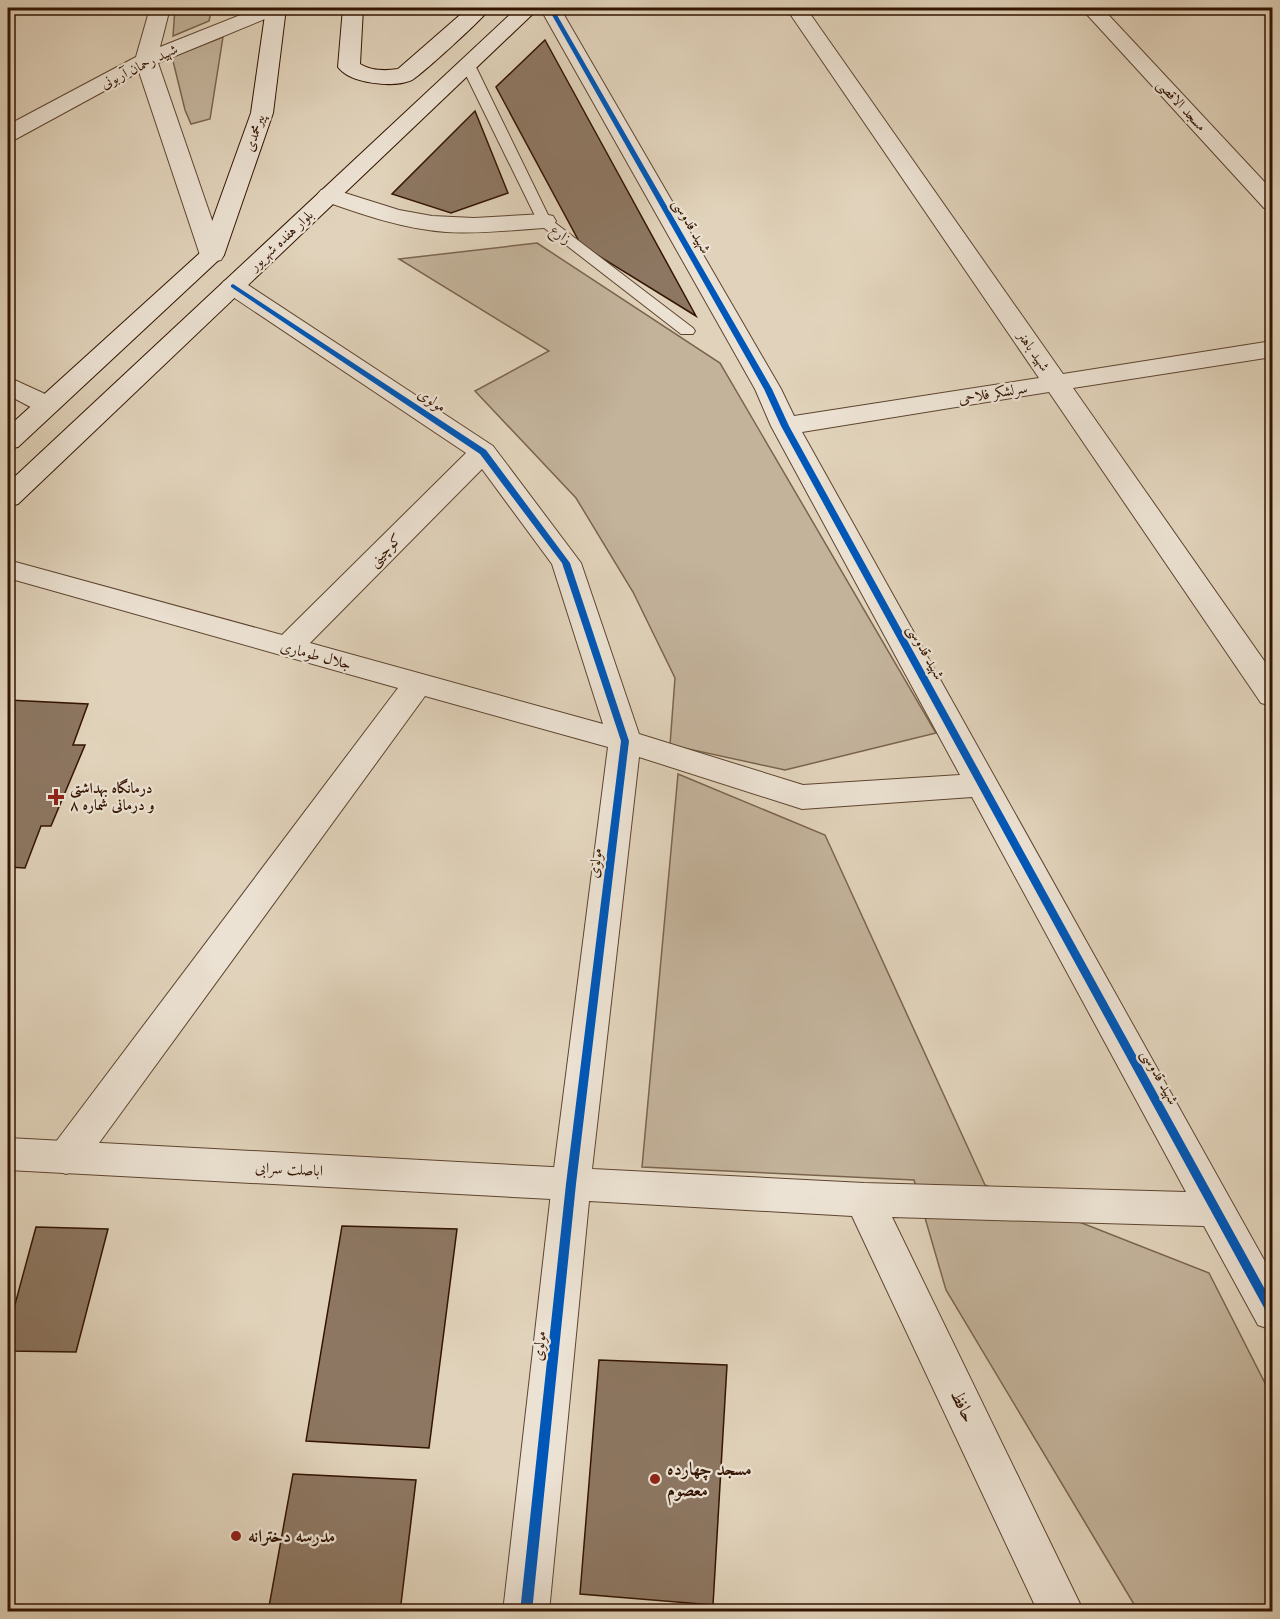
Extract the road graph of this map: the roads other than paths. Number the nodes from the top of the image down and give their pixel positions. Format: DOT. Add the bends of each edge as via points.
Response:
graph roads {
  1 [pos="160,8"];
  2 [pos="275,8"];
  3 [pos="353,8"];
  4 [pos="480,8"];
  5 [pos="529,8"];
  6 [pos="550,8"];
  7 [pos="796,8"];
  8 [pos="1091,8"];
  9 [pos="146,60"];
  10 [pos="468,65"];
  11 [pos="8,134"];
  12 [pos="329,195"];
  13 [pos="1272,203"];
  14 [pos="544,221"];
  15 [pos="212,255"];
  16 [pos="233,286"];
  17 [pos="687,331"];
  18 [pos="1272,349"];
  19 [pos="1056,383"];
  20 [pos="8,385"];
  21 [pos="47,405"];
  22 [pos="784,426"];
  23 [pos="8,441"];
  24 [pos="483,452"];
  25 [pos="8,498"];
  26 [pos="8,569"];
  27 [pos="288,647"];
  28 [pos="418,683"];
  29 [pos="1272,694"];
  30 [pos="625,741"];
  31 [pos="982,785"];
  32 [pos="8,1154"];
  33 [pos="66,1158"];
  34 [pos="571,1184"];
  35 [pos="864,1200"];
  36 [pos="1216,1210"];
  37 [pos="1272,1312"];
  38 [pos="526,1611"];
  39 [pos="1062,1611"];
  1 -- 9 [label="street"];
  2 -- 9 [label="street, شهید رحمان آربونی"];
  2 -- 15 [label="street, پیرمحمدی" via="262,113"];
  3 -- 4 [label="street" via="349,67 372,76 405,75"];
  5 -- 10 [label="street, بلوار هفده شهریور"];
  6 -- 22 [label="street, شهید قدوسی" via="768,389"];
  7 -- 19 [label="street, شهید باهنر"];
  8 -- 13 [label="street, مسجد الاقصی"];
  9 -- 11 [label="street, شهید رحمان آربونی"];
  9 -- 15 [label="street"];
  10 -- 12 [label="street, بلوار هفده شهریور"];
  10 -- 14 [label="lane, زارع"];
  12 -- 14 [label="street" via="432,224"];
  12 -- 16 [label="street, بلوار هفده شهریور"];
  14 -- 17 [label="lane, زارع"];
  15 -- 21 [label="street"];
  16 -- 24 [label="street, مولوی"];
  16 -- 25 [label="street, بلوار هفده شهریور"];
  18 -- 19 [label="street, سرلشکر فلاحی"];
  19 -- 22 [label="street, سرلشکر فلاحی"];
  19 -- 29 [label="street, شهید باهنر"];
  20 -- 21 [label="street"];
  21 -- 23 [label="street"];
  22 -- 31 [label="street, شهید قدوسی"];
  24 -- 27 [label="street, کوچینی"];
  24 -- 30 [label="street, مولوی" via="566,563"];
  26 -- 27 [label="street, جلال طوماری"];
  27 -- 28 [label="street, جلال طوماری"];
  28 -- 30 [label="street, جلال طوماری"];
  28 -- 33 [label="street"];
  30 -- 31 [label="street, جلال طوماری" via="802,797"];
  30 -- 34 [label="street, مولوی"];
  31 -- 36 [label="street, شهید قدوسی"];
  32 -- 33 [label="street, اباصلت سرابی"];
  33 -- 34 [label="street, اباصلت سرابی"];
  34 -- 35 [label="street, اباصلت سرابی"];
  34 -- 38 [label="street, مولوی"];
  35 -- 36 [label="street, اباصلت سرابی"];
  35 -- 39 [label="street, حافظ"];
  36 -- 37 [label="street, شهید قدوسی"];
}
